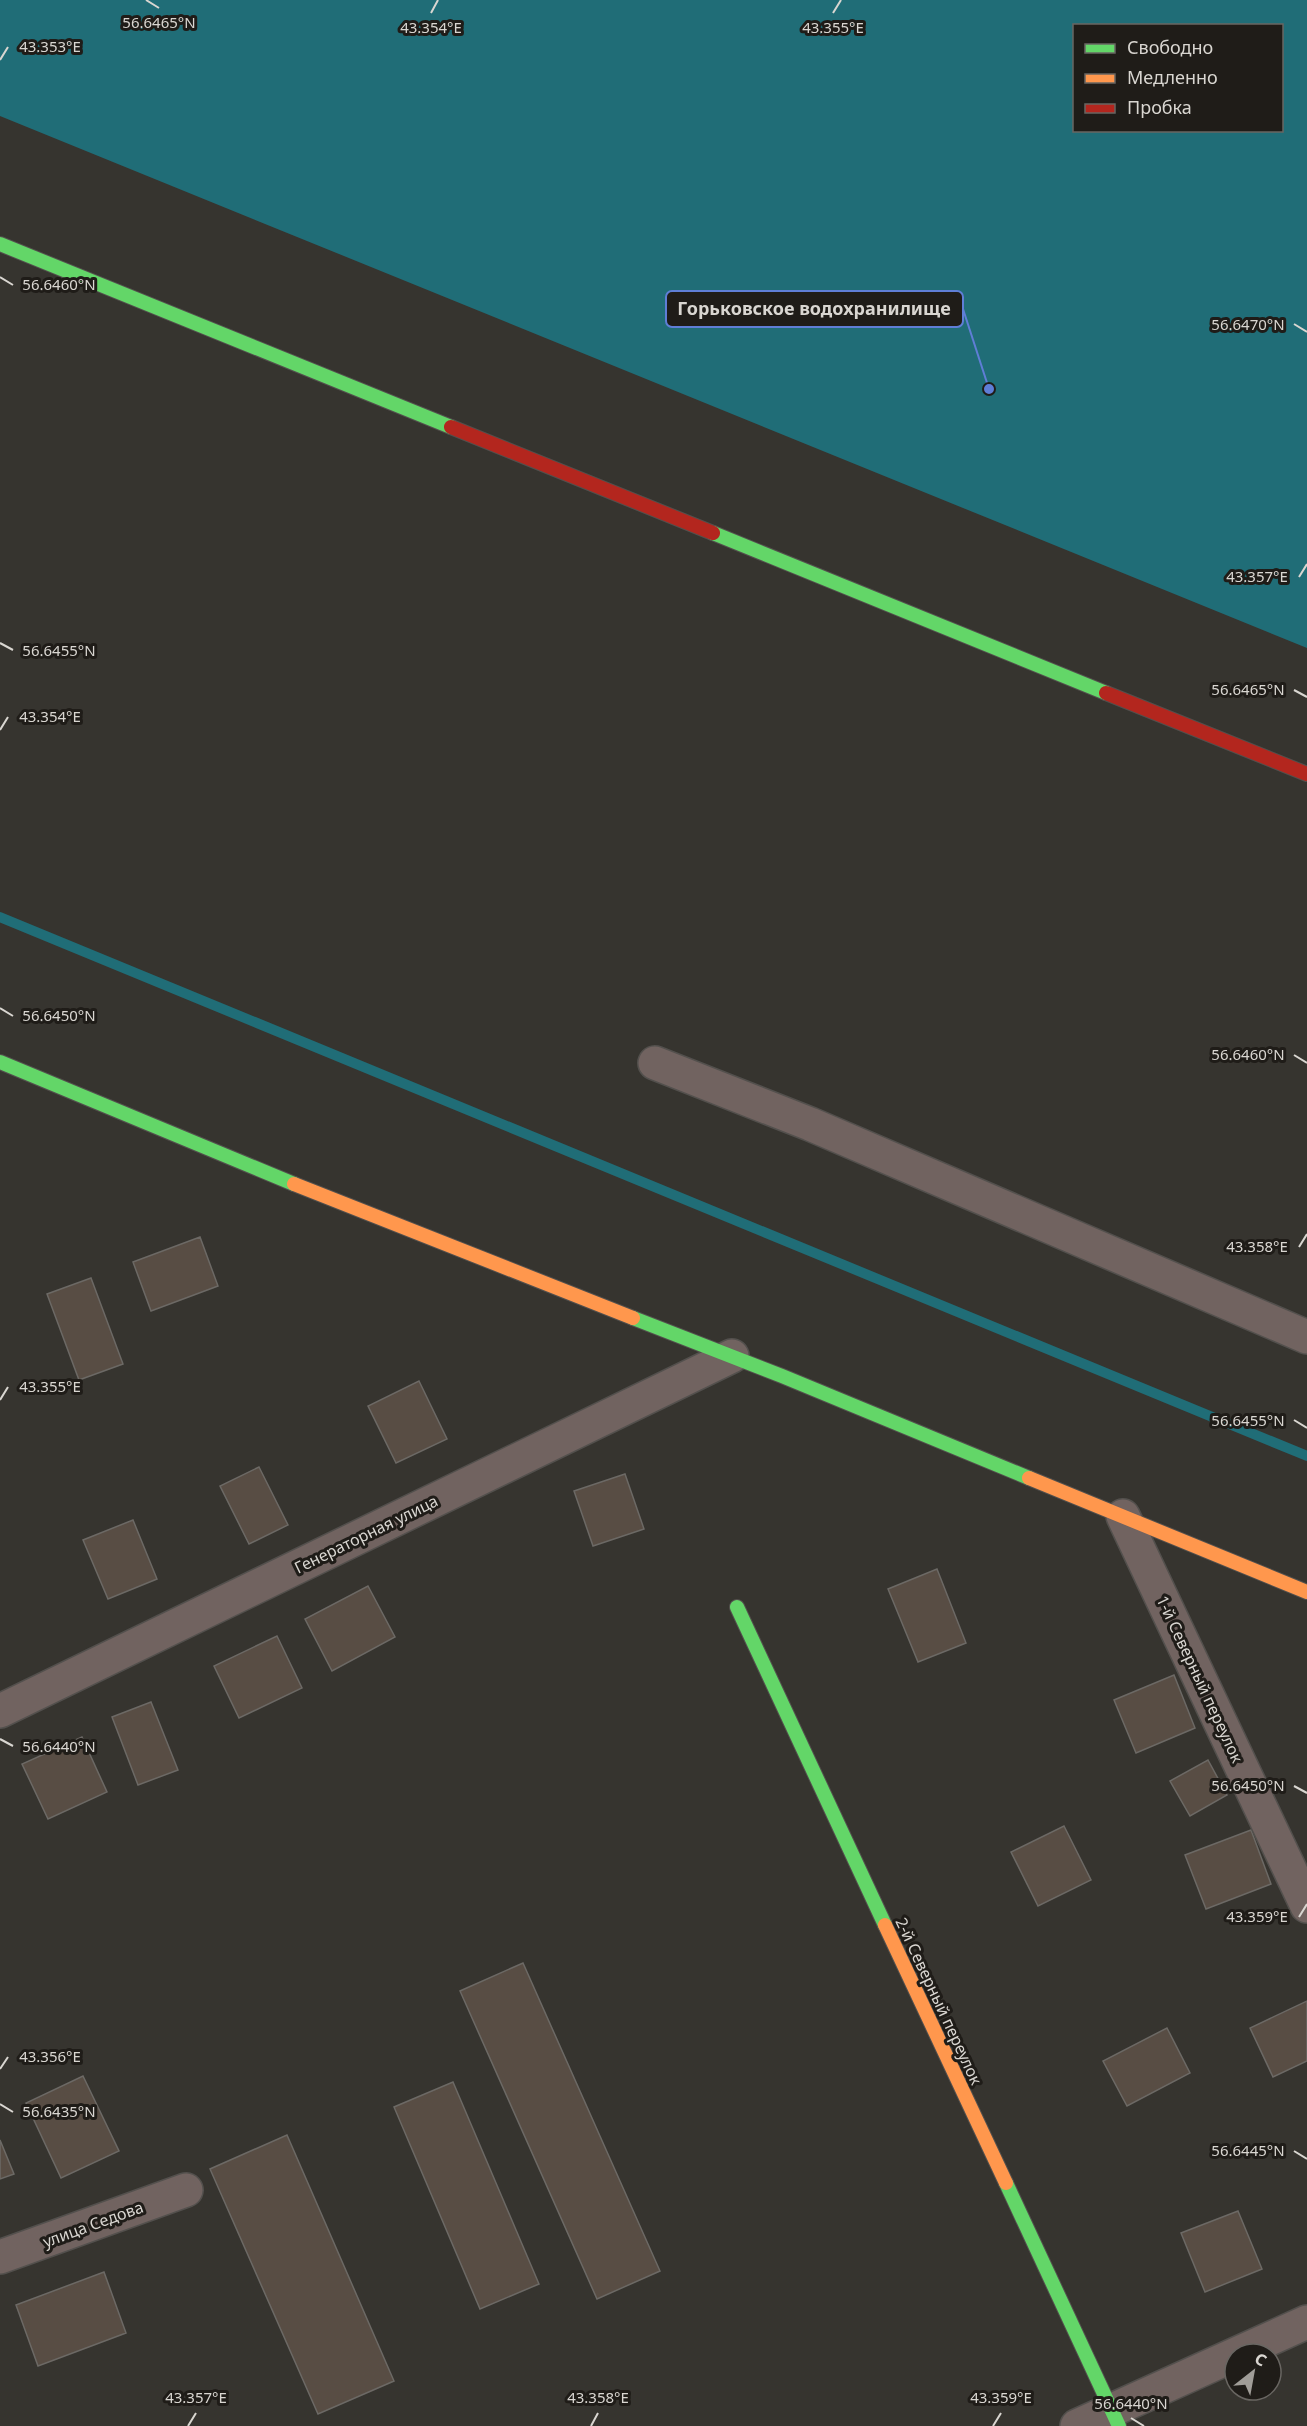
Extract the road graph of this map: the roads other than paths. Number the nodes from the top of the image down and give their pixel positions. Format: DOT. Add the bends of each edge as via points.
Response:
graph roads {
  1 [pos="0,244"];
  2 [pos="1307,774"];
  3 [pos="0,1062"];
  4 [pos="655,1063"];
  5 [pos="1307,1336"];
  6 [pos="732,1356"];
  7 [pos="1123,1516"];
  8 [pos="1307,1592"];
  9 [pos="737,1607"];
  10 [pos="0,1711"];
  11 [pos="1307,1906"];
  12 [pos="186,2190"];
  13 [pos="0,2257"];
  14 [pos="1307,2322"];
  15 [pos="1115,2417"];
  16 [pos="1077,2426"];
  1 -- 2 [label="street"];
  3 -- 6 [label="street" via="330,1199"];
  4 -- 5 [label="street"];
  6 -- 7 [label="street"];
  6 -- 10 [label="street, Генераторная улица"];
  7 -- 8 [label="street"];
  7 -- 11 [label="street, 1-й Северный переулок"];
  9 -- 15 [label="street, 2-й Северный переулок"];
  12 -- 13 [label="street, улица Седова"];
  14 -- 15 [label="street"];
  15 -- 16 [label="street"];
}
